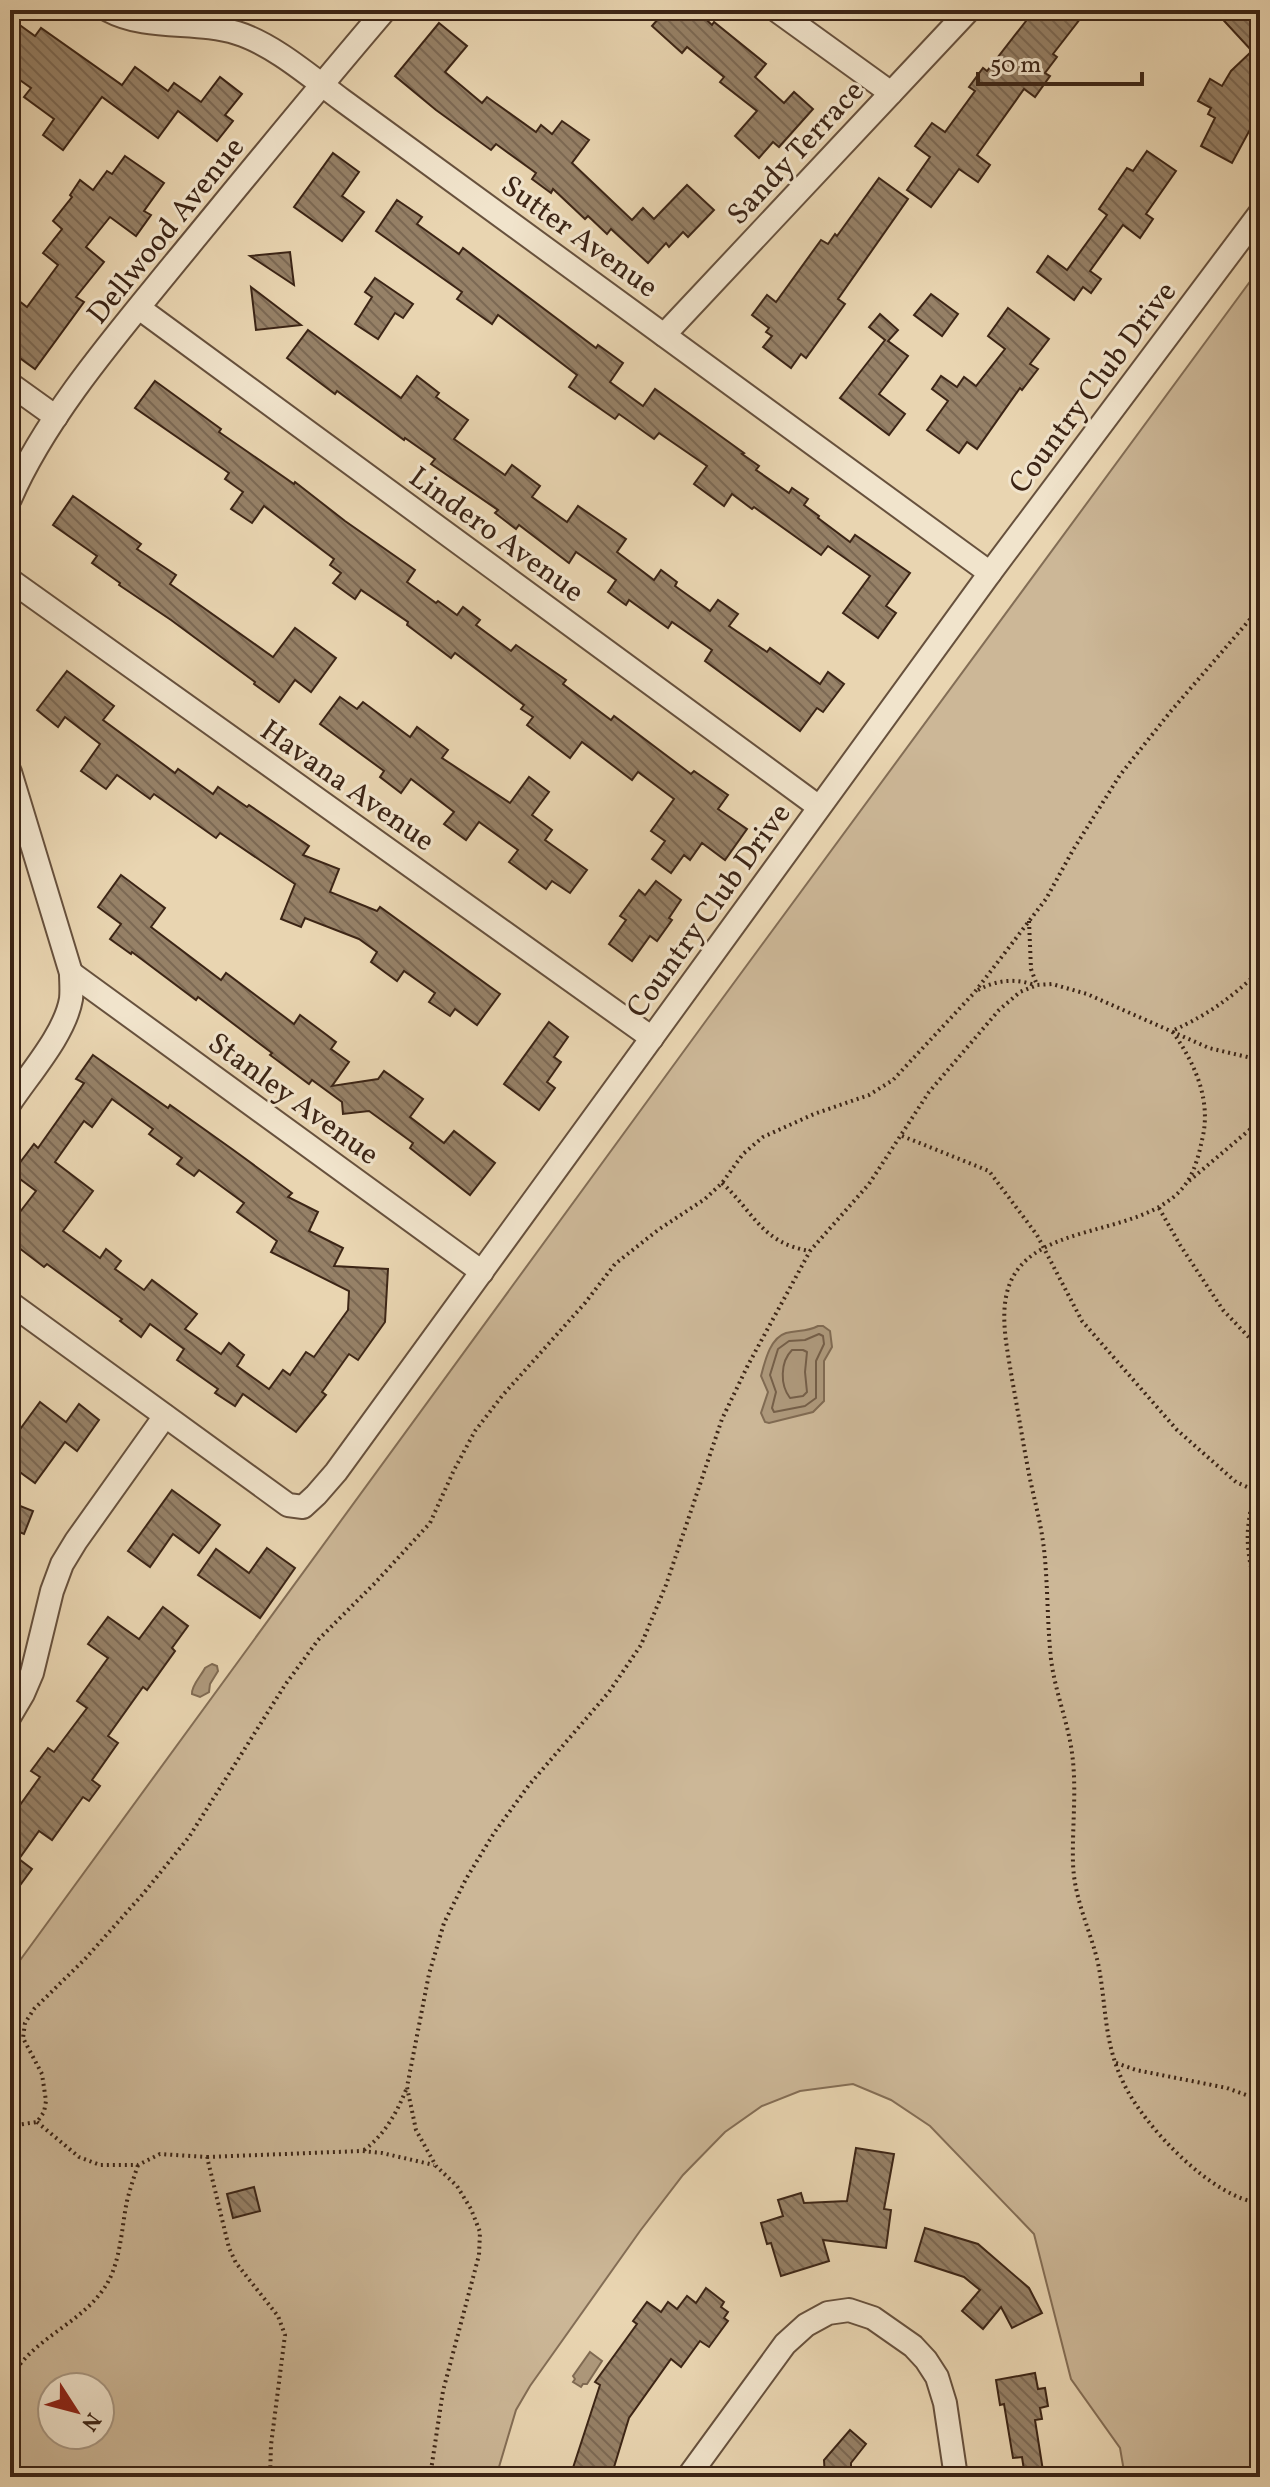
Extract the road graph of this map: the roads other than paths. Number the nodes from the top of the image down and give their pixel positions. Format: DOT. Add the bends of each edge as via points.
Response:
graph roads {
  1 [pos="108,10"];
  2 [pos="385,10"];
  3 [pos="776,10"];
  4 [pos="969,10"];
  5 [pos="321,85"];
  6 [pos="891,93"];
  7 [pos="1260,213"];
  8 [pos="139,308"];
  9 [pos="664,335"];
  10 [pos="10,384"];
  11 [pos="56,417"];
  12 [pos="10,499"];
  13 [pos="990,573"];
  14 [pos="10,580"];
  15 [pos="10,772"];
  16 [pos="819,807"];
  17 [pos="71,973"];
  18 [pos="652,1038"];
  19 [pos="10,1103"];
  20 [pos="482,1272"];
  21 [pos="10,1303"];
  22 [pos="165,1416"];
  23 [pos="10,1716"];
  24 [pos="688,2477"];
  25 [pos="956,2477"];
  1 -- 5 [label="street, Sutter Avenue" via="151,22 235,32 259,41"];
  2 -- 5 [label="street, Dellwood Avenue"];
  3 -- 6 [label="street"];
  4 -- 6 [label="street, Sandy Terrace"];
  5 -- 8 [label="street, Dellwood Avenue"];
  5 -- 9 [label="street, Sutter Avenue"];
  6 -- 9 [label="street, Sandy Terrace"];
  7 -- 13 [label="street, Country Club Drive"];
  8 -- 11 [label="street, Dellwood Avenue"];
  8 -- 16 [label="street, Lindero Avenue"];
  9 -- 13 [label="street, Sutter Avenue"];
  10 -- 11 [label="street"];
  11 -- 12 [label="street, Dellwood Avenue"];
  13 -- 16 [label="street, Country Club Drive"];
  14 -- 18 [label="street, Havana Avenue"];
  15 -- 17 [label="street"];
  16 -- 18 [label="street, Country Club Drive"];
  17 -- 19 [label="street" via="66,1017"];
  17 -- 20 [label="street, Stanley Avenue"];
  18 -- 20 [label="street, Country Club Drive"];
  20 -- 22 [label="street, Country Club Drive" via="336,1472 303,1507 288,1505"];
  21 -- 22 [label="street"];
  22 -- 23 [label="street" via="62,1564 32,1673"];
  24 -- 25 [label="street" via="785,2344 828,2313 849,2310 873,2318 913,2346 932,2368 945,2403"];
}
